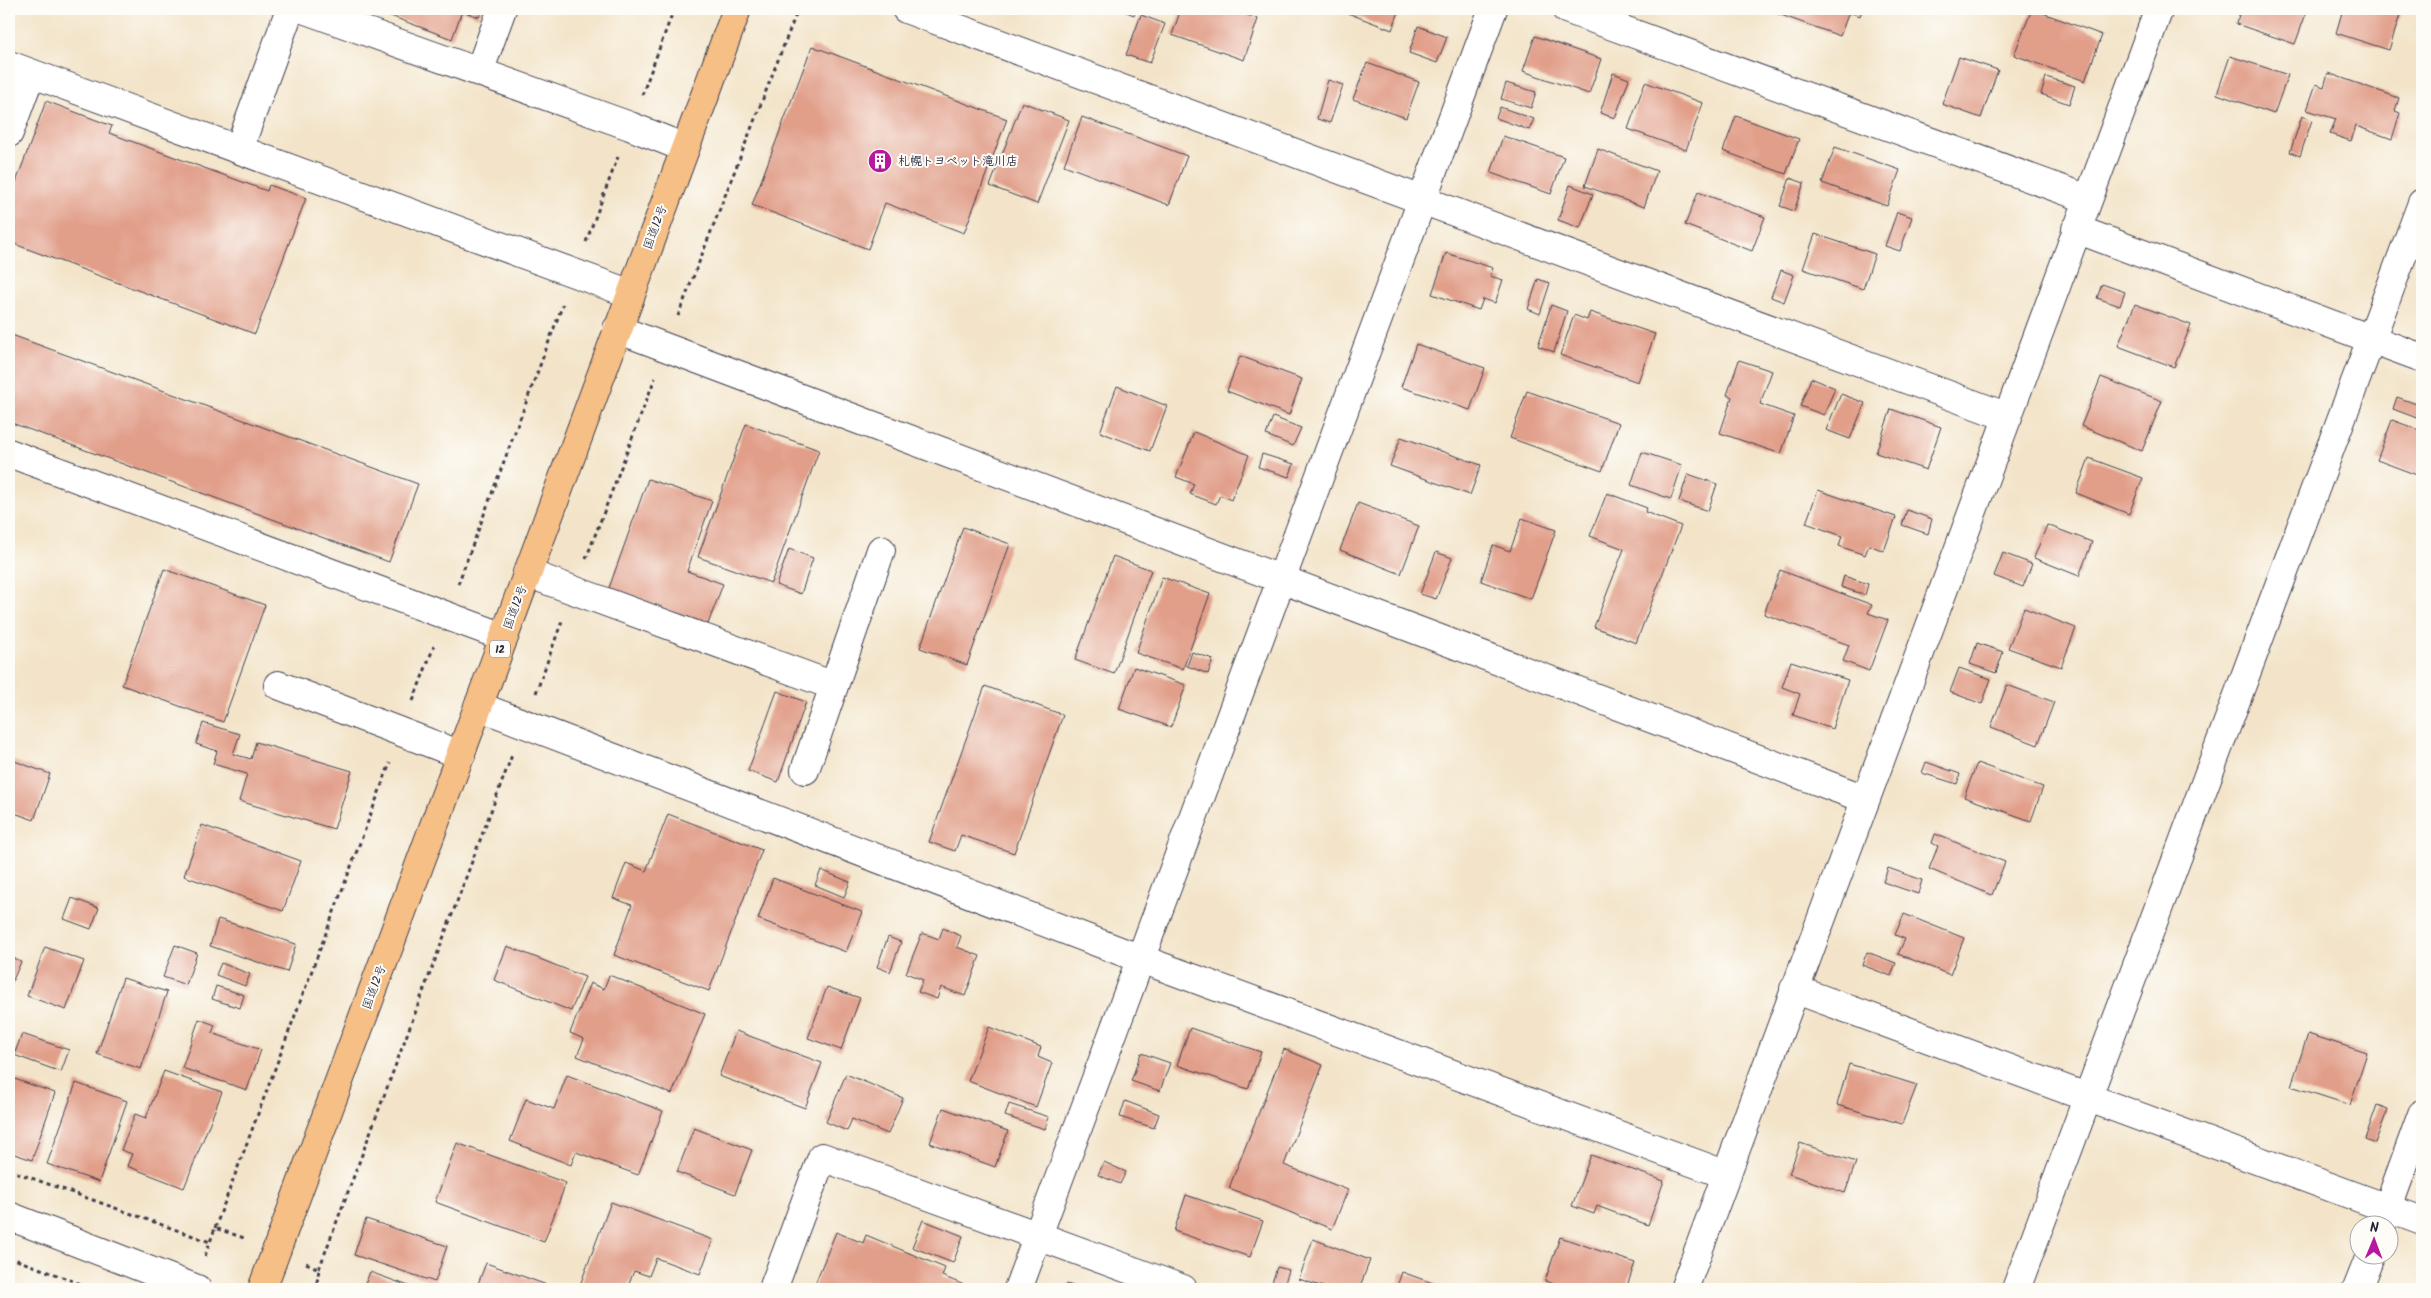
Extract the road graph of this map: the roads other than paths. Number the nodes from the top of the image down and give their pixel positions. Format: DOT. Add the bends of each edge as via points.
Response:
graph roads {
  1 [pos="290,9"];
  2 [pos="302,9"];
  3 [pos="502,9"];
  4 [pos="737,9"];
  5 [pos="906,9"];
  6 [pos="1493,9"];
  7 [pos="1566,9"];
  8 [pos="2159,9"];
  9 [pos="20,69"];
  10 [pos="479,72"];
  11 [pos="9,133"];
  12 [pos="685,148"];
  13 [pos="239,149"];
  14 [pos="1422,199"];
  15 [pos="2088,199"];
  16 [pos="2422,203"];
  17 [pos="2076,229"];
  18 [pos="631,294"];
  19 [pos="618,329"];
  20 [pos="2371,339"];
  21 [pos="2422,358"];
  22 [pos="2008,417"];
  23 [pos="9,453"];
  24 [pos="881,550"];
  25 [pos="527,573"];
  26 [pos="1280,578"];
  27 [pos="504,637"];
  28 [pos="278,685"];
  29 [pos="834,686"];
  30 [pos="478,706"];
  31 [pos="461,755"];
  32 [pos="805,770"];
  33 [pos="1865,799"];
  34 [pos="1141,959"];
  35 [pos="1794,990"];
  36 [pos="2086,1097"];
  37 [pos="2422,1114"];
  38 [pos="1727,1175"];
  39 [pos="9,1216"];
  40 [pos="2382,1216"];
  41 [pos="2384,1216"];
  42 [pos="2398,1218"];
  43 [pos="2422,1221"];
  44 [pos="1037,1237"];
  45 [pos="2366,1266"];
  46 [pos="197,1289"];
  47 [pos="262,1289"];
  48 [pos="773,1289"];
  49 [pos="1018,1289"];
  50 [pos="1183,1289"];
  51 [pos="1684,1289"];
  52 [pos="2016,1289"];
  53 [pos="2357,1289"];
  1 -- 13 [label="street"];
  2 -- 10 [label="street"];
  3 -- 10 [label="street"];
  4 -- 12 [label="highway, 国道12号 / 12"];
  5 -- 14 [label="street"];
  6 -- 14 [label="street"];
  7 -- 15 [label="street"];
  8 -- 15 [label="street"];
  9 -- 11 [label="street"];
  9 -- 13 [label="street"];
  10 -- 12 [label="street"];
  12 -- 18 [label="highway, 国道12号 / 12"];
  13 -- 18 [label="street"];
  14 -- 22 [label="street"];
  14 -- 26 [label="street"];
  15 -- 17 [label="street"];
  16 -- 20 [label="street"];
  17 -- 20 [label="street"];
  17 -- 22 [label="street"];
  18 -- 19 [label="highway, 国道12号 / 12"];
  19 -- 25 [label="highway, 国道12号 / 12"];
  19 -- 26 [label="street"];
  20 -- 21 [label="street"];
  20 -- 36 [label="street"];
  22 -- 33 [label="street"];
  23 -- 27 [label="street"];
  24 -- 29 [label="street"];
  25 -- 27 [label="highway, 国道12号 / 12"];
  25 -- 29 [label="street"];
  26 -- 33 [label="street"];
  26 -- 34 [label="street"];
  27 -- 30 [label="highway, 国道12号 / 12"];
  28 -- 31 [label="street"];
  29 -- 32 [label="street"];
  30 -- 31 [label="highway, 国道12号 / 12"];
  30 -- 34 [label="street"];
  31 -- 47 [label="highway, 国道12号 / 12"];
  33 -- 35 [label="street"];
  34 -- 38 [label="street"];
  34 -- 44 [label="street"];
  35 -- 36 [label="street"];
  35 -- 38 [label="street"];
  36 -- 40 [label="street"];
  36 -- 52 [label="street"];
  37 -- 41 [label="street"];
  38 -- 51 [label="street"];
  39 -- 46 [label="street"];
  42 -- 43 [label="street"];
  44 -- 48 [label="street" via="822,1157"];
  44 -- 49 [label="street"];
  44 -- 50 [label="street"];
  45 -- 53 [label="street"];
}
